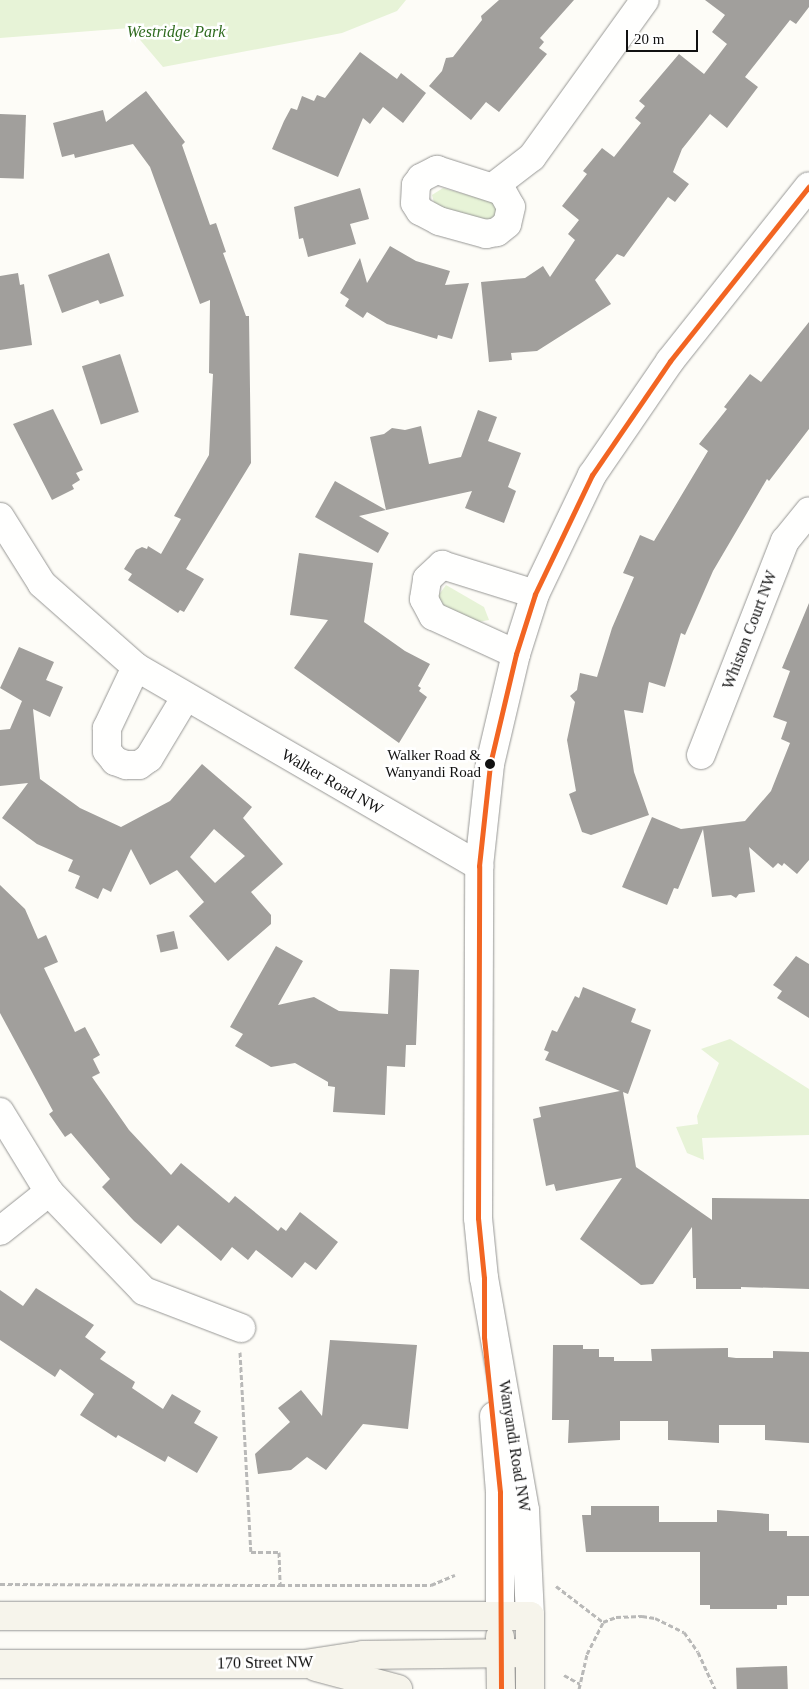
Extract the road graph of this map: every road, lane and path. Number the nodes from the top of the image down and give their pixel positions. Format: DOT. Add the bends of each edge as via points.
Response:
graph roads {
  1 [pos="645,0"];
  2 [pos="809,186"];
  3 [pos="493,187"];
  4 [pos="809,511"];
  5 [pos="0,517"];
  6 [pos="535,594"];
  7 [pos="516,654"];
  8 [pos="136,668"];
  9 [pos="185,698"];
  10 [pos="701,755"];
  11 [pos="479,866"];
  12 [pos="0,1112"];
  13 [pos="49,1192"];
  14 [pos="0,1231"];
  15 [pos="484,1278"];
  16 [pos="240,1328"];
  17 [pos="455,1574"];
  18 [pos="0,1584"];
  19 [pos="280,1585"];
  20 [pos="556,1586"];
  21 [pos="500,1615"];
  22 [pos="0,1616"];
  23 [pos="530,1616"];
  24 [pos="603,1622"];
  25 [pos="530,1653"];
  26 [pos="500,1654"];
  27 [pos="0,1664"];
  28 [pos="305,1664"];
  29 [pos="564,1675"];
  30 [pos="580,1684"];
  31 [pos="398,1689"];
  32 [pos="501,1689"];
  33 [pos="530,1689"];
  34 [pos="579,1689"];
  35 [pos="714,1689"];
  1 -- 3 [label="street" via="532,157"];
  2 -- 6 [label="street, Wanyandi Road NW" via="670,361 592,475"];
  4 -- 10 [label="street, Whiston Court NW" via="785,541"];
  5 -- 8 [label="street, Walker Road NW" via="42,584"];
  6 -- 7 [label="street, Wanyandi Road NW"];
  6 -- 7 [label="street" via="442,565 427,579 424,600 433,616"];
  7 -- 11 [label="street, Wanyandi Road NW" via="490,764"];
  8 -- 9 [label="street, Walker Road NW"];
  8 -- 9 [label="street" via="107,728 107,751 115,761 126,765 139,764 149,758"];
  9 -- 11 [label="street, Walker Road NW"];
  11 -- 15 [label="street, Wanyandi Road NW" via="478,1218"];
  12 -- 13 [label="street"];
  13 -- 14 [label="street"];
  13 -- 16 [label="street" via="144,1291"];
  15 -- 21 [label="street, Wanyandi Road NW" via="484,1337 500,1492"];
  15 -- 23 [label="street, Wanyandi Road NW" via="525,1510"];
  16 -- 19 [label="path" via="239,1381 252,1552 279,1552"];
  17 -- 19 [label="path" via="431,1585"];
  18 -- 19 [label="path"];
  20 -- 24 [label="path"];
  21 -- 22 [label="main road"];
  21 -- 23 [label="main road"];
  21 -- 26 [label="main road"];
  23 -- 25 [label="main road"];
  24 -- 30 [label="path" via="587,1654"];
  24 -- 35 [label="path" via="616,1617 642,1616 679,1628 698,1652"];
  25 -- 26 [label="main road, 170 Street NW"];
  25 -- 33 [label="main road"];
  26 -- 28 [label="main road, 170 Street NW" via="364,1655"];
  26 -- 32 [label="main road"];
  27 -- 28 [label="main road, 170 Street NW"];
  28 -- 31 [label="main road"];
  29 -- 30 [label="path"];
  30 -- 34 [label="path"];
}
